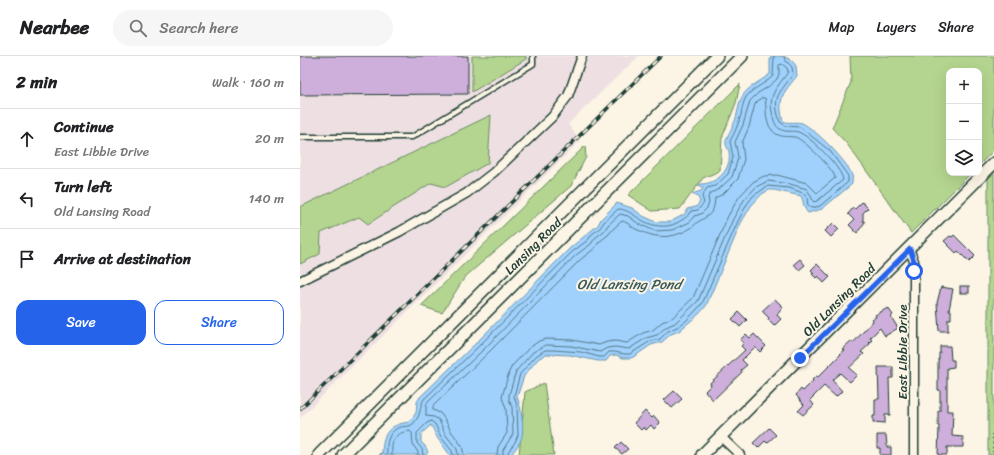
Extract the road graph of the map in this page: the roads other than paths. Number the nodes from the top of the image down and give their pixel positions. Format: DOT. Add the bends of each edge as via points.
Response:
graph roads {
  1 [pos="533,56"];
  2 [pos="582,56"];
  3 [pos="717,56"];
  4 [pos="742,56"];
  5 [pos="300,137"];
  6 [pos="994,163"];
  7 [pos="910,249"];
  8 [pos="300,281"];
  9 [pos="721,437"];
  10 [pos="319,455"];
  11 [pos="343,455"];
  12 [pos="702,455"];
  13 [pos="740,455"];
  14 [pos="914,455"];
  1 -- 5 [label="lane" via="533,64 412,137"];
  2 -- 8 [label="street" via="568,96 552,117 494,172 467,193 419,220"];
  3 -- 10 [label="main road, Lansing Road"];
  4 -- 11 [label="main road, Lansing Road"];
  6 -- 7 [label="main road, Old Lansing Road"];
  7 -- 9 [label="main road, Old Lansing Road"];
  7 -- 14 [label="street, East Libbie Drive" via="914,261"];
  9 -- 12 [label="main road, Old Lansing Road"];
  9 -- 13 [label="street"];
}
